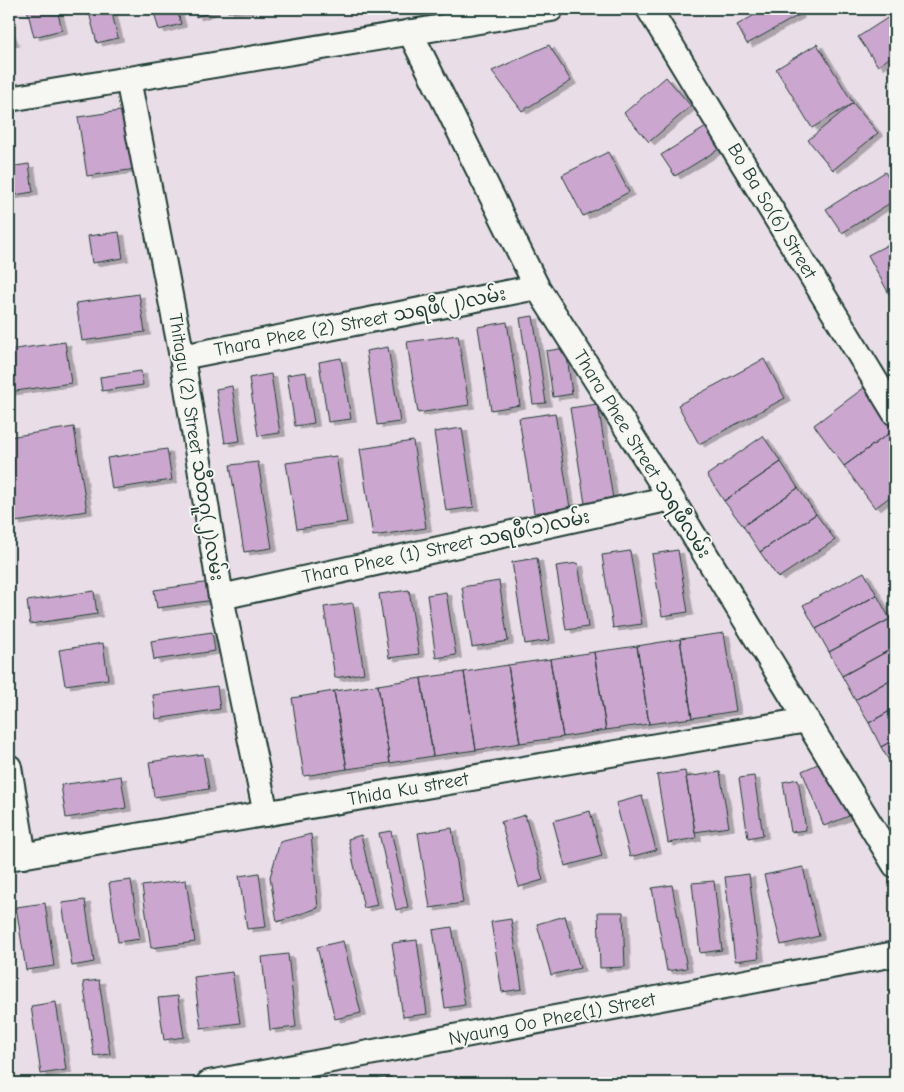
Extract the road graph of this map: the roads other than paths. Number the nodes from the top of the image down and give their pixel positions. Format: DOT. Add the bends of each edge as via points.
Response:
graph roads {
  1 [pos="551,9"];
  2 [pos="649,9"];
  3 [pos="410,32"];
  4 [pos="128,79"];
  5 [pos="9,99"];
  6 [pos="537,286"];
  7 [pos="182,357"];
  8 [pos="895,413"];
  9 [pos="671,498"];
  10 [pos="221,597"];
  11 [pos="807,720"];
  12 [pos="9,767"];
  13 [pos="266,814"];
  14 [pos="16,857"];
  15 [pos="895,865"];
  16 [pos="895,954"];
  17 [pos="209,1083"];
  1 -- 3 [label="street"];
  2 -- 8 [label="street, Bo Ba So(6) Street"];
  3 -- 4 [label="street"];
  3 -- 6 [label="street, Thara Phee Street သရဖီလမ်း"];
  4 -- 5 [label="street"];
  4 -- 7 [label="street, Thitagu (2) Street သီတဂူ(၂)လမ်း"];
  6 -- 7 [label="street, Thara Phee (2) Street သရဖီ(၂)လမ်း"];
  6 -- 9 [label="street, Thara Phee Street သရဖီလမ်း"];
  7 -- 10 [label="street, Thitagu (2) Street သီတဂူ(၂)လမ်း"];
  9 -- 10 [label="street, Thara Phee (1) Street သရဖီ(၁)လမ်း"];
  9 -- 11 [label="street, Thara Phee Street သရဖီလမ်း"];
  10 -- 13 [label="street, Thitagu (2) Street သီတဂူ(၂)လမ်း"];
  11 -- 13 [label="street, Thida Ku street"];
  11 -- 15 [label="street, Thara Phee Street သရဖီလမ်း"];
  12 -- 14 [label="street"];
  13 -- 14 [label="street, Thida Ku street"];
  16 -- 17 [label="street, Nyaung Oo Phee(1) Street"];
}
